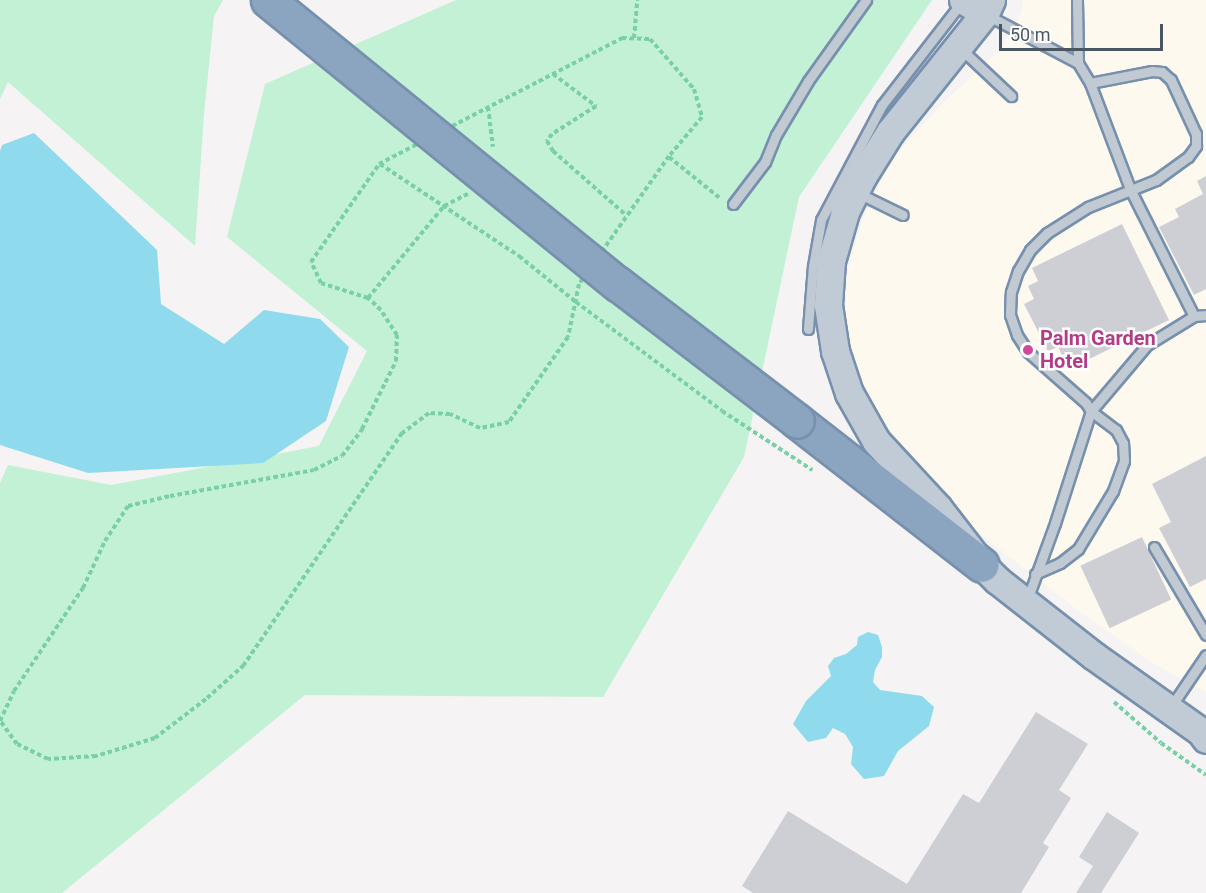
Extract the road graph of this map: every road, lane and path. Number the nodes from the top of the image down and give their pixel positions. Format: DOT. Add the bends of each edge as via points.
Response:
graph roads {
  1 [pos="268,0"];
  2 [pos="637,0"];
  3 [pos="866,0"];
  4 [pos="1077,0"];
  5 [pos="976,3"];
  6 [pos="634,38"];
  7 [pos="959,47"];
  8 [pos="1078,63"];
  9 [pos="553,74"];
  10 [pos="1090,83"];
  11 [pos="1011,96"];
  12 [pos="488,107"];
  13 [pos="494,154"];
  14 [pos="669,156"];
  15 [pos="379,164"];
  16 [pos="1130,189"];
  17 [pos="855,191"];
  18 [pos="471,193"];
  19 [pos="733,204"];
  20 [pos="444,206"];
  21 [pos="626,215"];
  22 [pos="903,215"];
  23 [pos="368,298"];
  24 [pos="576,302"];
  25 [pos="1206,315"];
  26 [pos="1194,316"];
  27 [pos="808,329"];
  28 [pos="1091,411"];
  29 [pos="818,474"];
  30 [pos="1154,547"];
  31 [pos="982,565"];
  32 [pos="1035,574"];
  33 [pos="1026,602"];
  34 [pos="1206,635"];
  35 [pos="1206,655"];
  36 [pos="1110,699"];
  37 [pos="1169,710"];
  38 [pos="1204,734"];
  39 [pos="1206,775"];
  1 -- 31 [label="highway, bridge" via="618,284"];
  2 -- 6 [label="path"];
  3 -- 19 [label="lane" via="808,81 765,162"];
  4 -- 8 [label="lane"];
  5 -- 7 [label="street"];
  5 -- 8 [label="lane"];
  5 -- 27 [label="lane" via="882,105 821,220"];
  6 -- 9 [label="path" via="622,38"];
  6 -- 14 [label="path" via="650,39 694,89 702,117"];
  7 -- 11 [label="lane"];
  7 -- 17 [label="street" via="890,132"];
  8 -- 10 [label="lane"];
  9 -- 12 [label="path"];
  9 -- 21 [label="path" via="596,106 547,141 553,151"];
  10 -- 16 [label="lane"];
  10 -- 16 [label="lane" via="1162,72 1171,80 1196,134 1196,147 1188,157 1156,180"];
  12 -- 13 [label="path"];
  12 -- 15 [label="path"];
  14 -- 19 [label="path" via="713,195"];
  14 -- 21 [label="path"];
  15 -- 20 [label="path"];
  15 -- 23 [label="path" via="311,262 321,283"];
  16 -- 26 [label="lane"];
  16 -- 28 [label="lane" via="1088,207 1047,233 1030,250 1011,292 1010,315 1028,352"];
  17 -- 22 [label="lane"];
  17 -- 31 [label="street" via="831,261 828,305 835,351 849,393 876,441 938,508"];
  18 -- 20 [label="path"];
  20 -- 23 [label="path"];
  20 -- 24 [label="path" via="519,256"];
  21 -- 24 [label="path" via="579,284"];
  23 -- 24 [label="path" via="397,335 396,361 362,429 342,456 314,470 128,506 105,541 83,588 14,690 0,721 17,744 48,759 96,756 155,738 207,699 244,665 402,433 429,412 450,414 480,428 509,422 568,336"];
  24 -- 29 [label="path" via="722,411"];
  25 -- 26 [label="lane"];
  26 -- 28 [label="lane" via="1147,345"];
  28 -- 32 [label="lane"];
  28 -- 32 [label="lane" via="1116,430 1123,443 1124,461 1113,491 1078,549 1060,563"];
  30 -- 34 [label="lane"];
  31 -- 33 [label="street"];
  32 -- 33 [label="lane"];
  33 -- 37 [label="street"];
  35 -- 37 [label="lane"];
  36 -- 39 [label="path"];
  37 -- 38 [label="street"];
}
